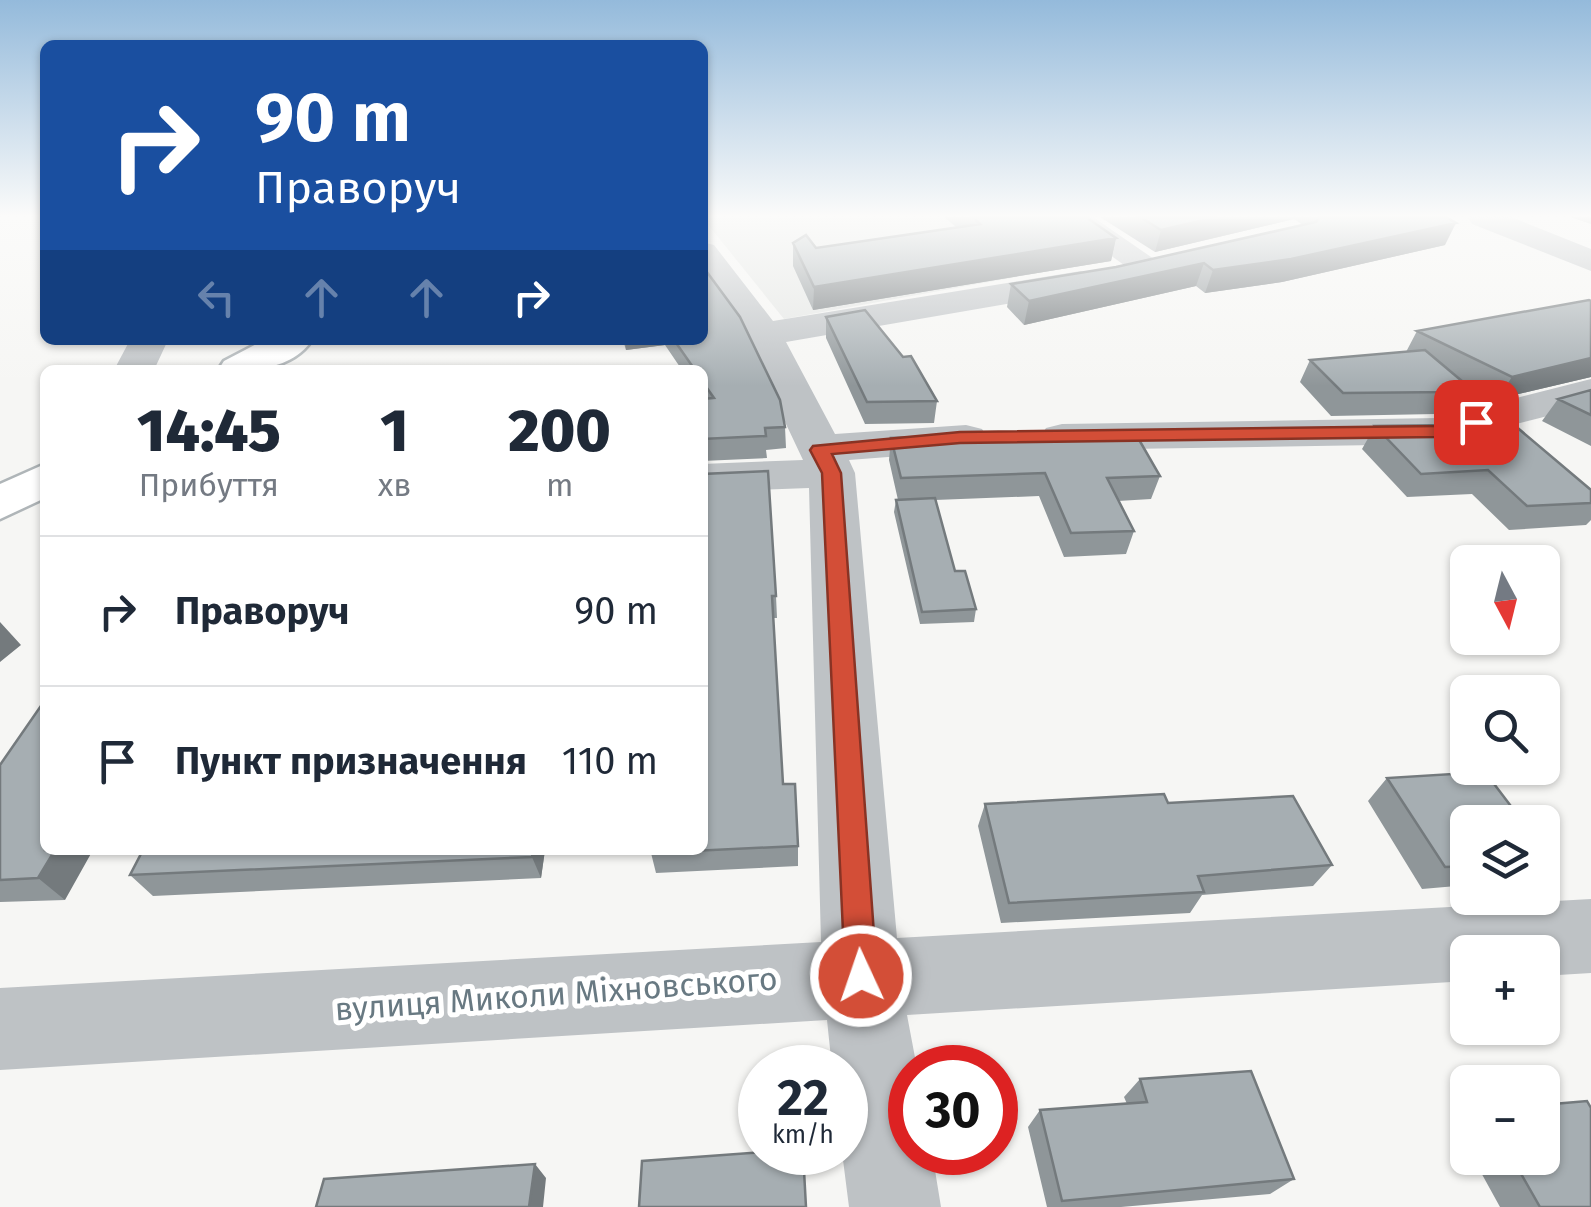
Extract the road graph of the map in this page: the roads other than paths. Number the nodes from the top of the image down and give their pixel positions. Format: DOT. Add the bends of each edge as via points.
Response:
graph roads {
  1 [pos="718,273"];
  2 [pos="1119,273"];
  3 [pos="764,334"];
  4 [pos="284,345"];
  5 [pos="247,365"];
  6 [pos="1591,392"];
  7 [pos="826,461"];
  8 [pos="708,477"];
  9 [pos="1591,936"];
  10 [pos="861,976"];
  11 [pos="0,1029"];
  12 [pos="895,1207"];
  1 -- 3 [label="street"];
  2 -- 3 [label="street"];
  3 -- 7 [label="street"];
  4 -- 5 [label="main road"];
  6 -- 7 [label="street" via="1437,431 1009,437"];
  7 -- 8 [label="street"];
  7 -- 10 [label="street"];
  9 -- 10 [label="street, вулиця Миколи Міхновського"];
  10 -- 11 [label="street, вулиця Миколи Міхновського"];
  10 -- 12 [label="street"];
}
